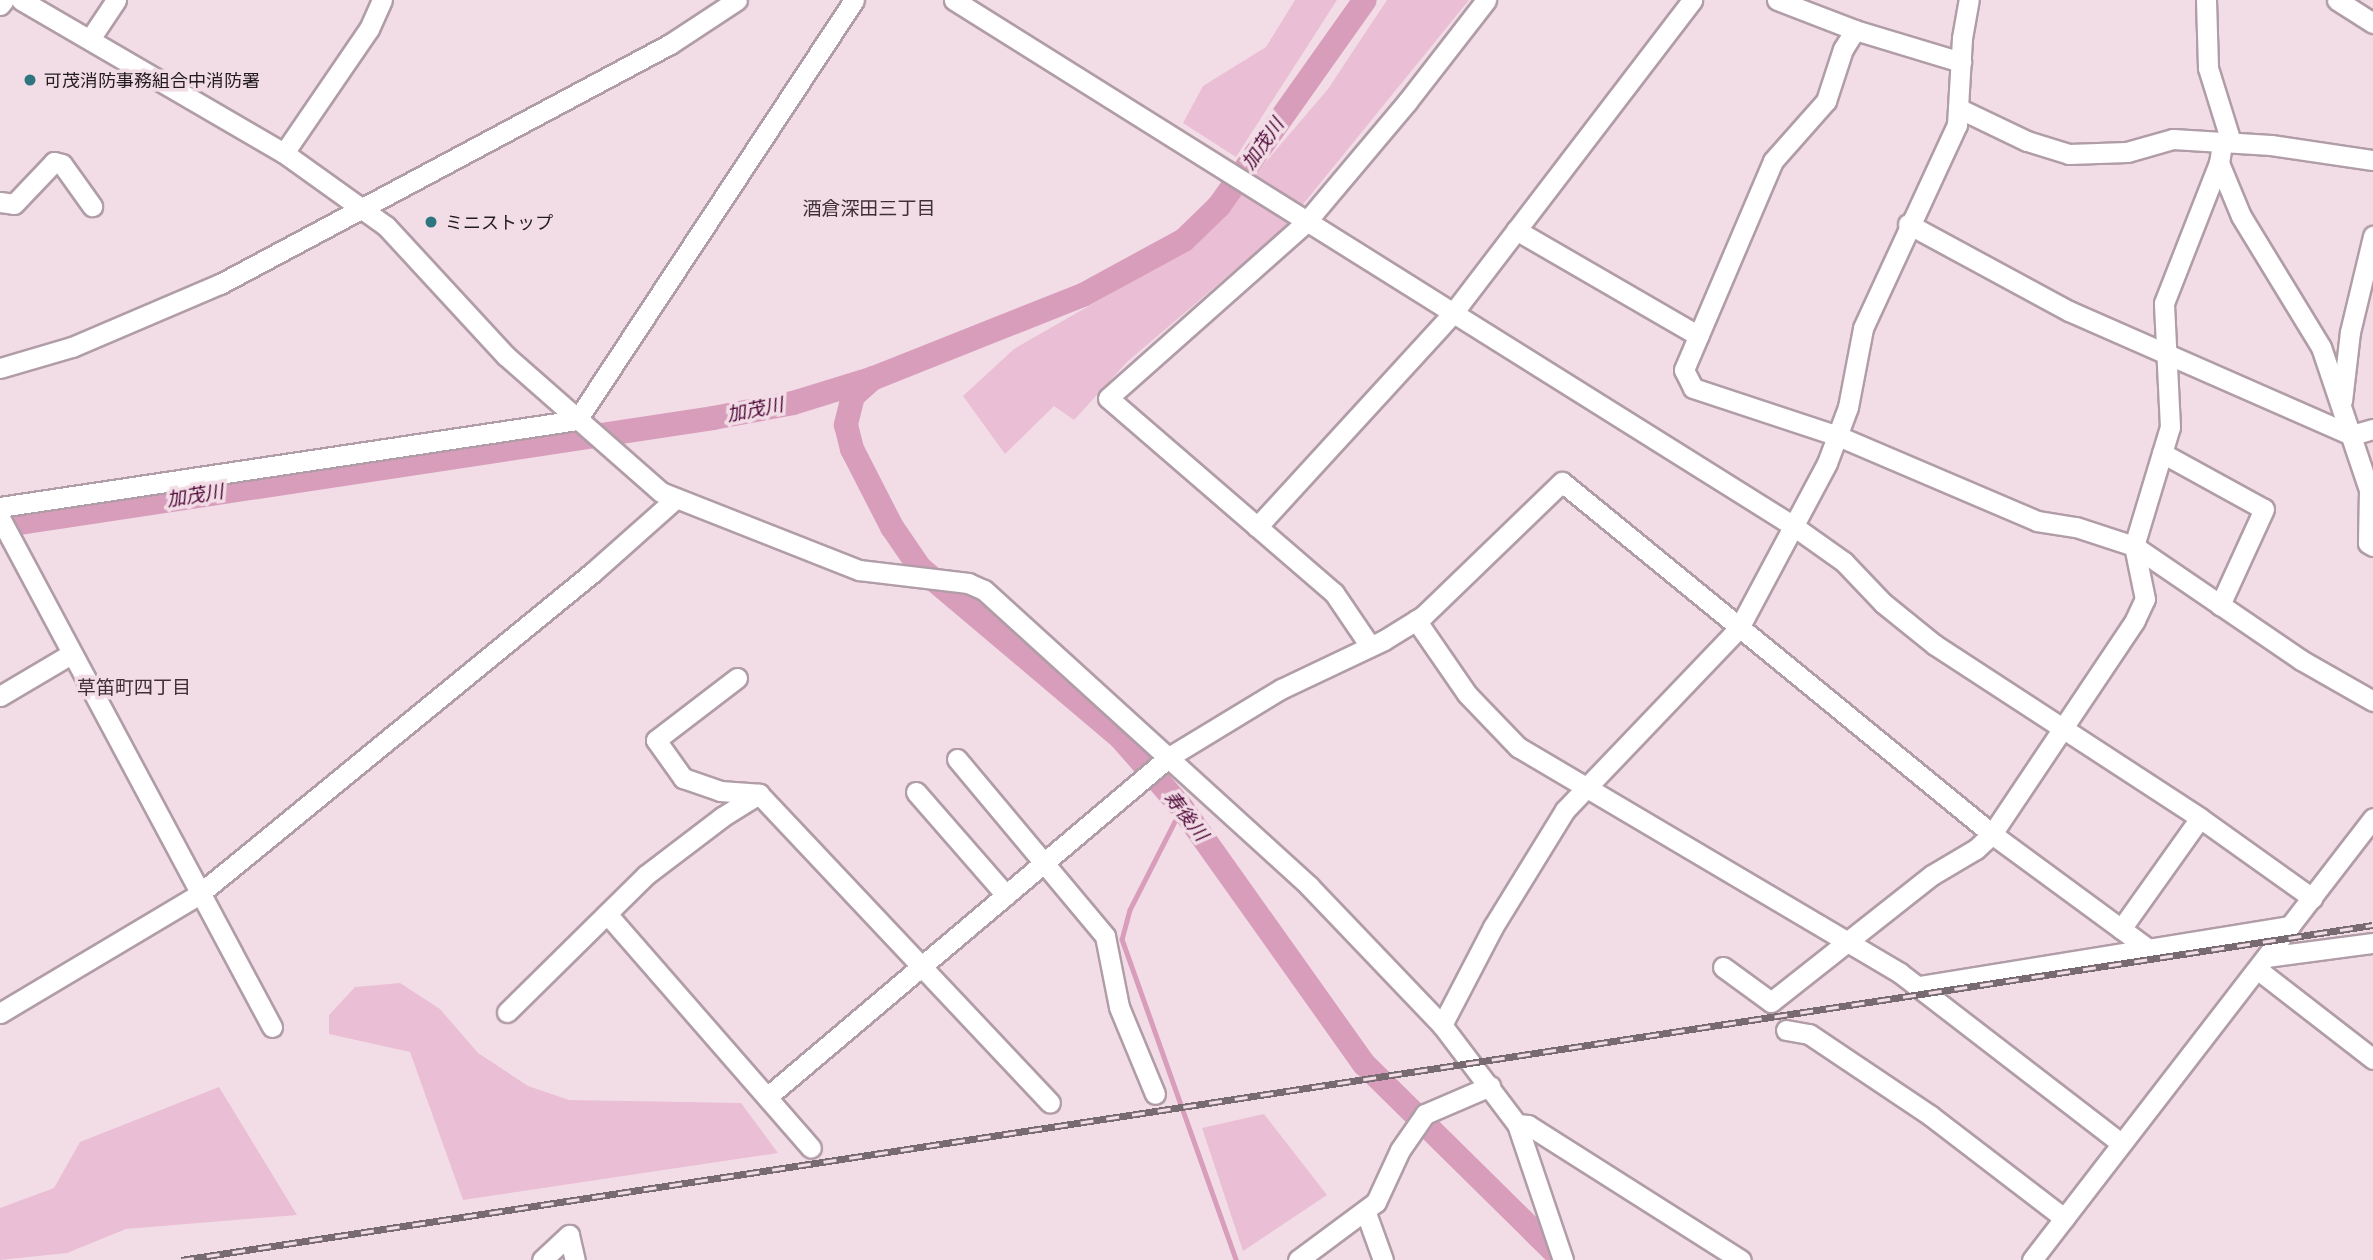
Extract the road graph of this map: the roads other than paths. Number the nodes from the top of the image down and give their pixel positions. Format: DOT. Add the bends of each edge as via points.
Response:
graph roads {
  1 [pos="4,0"];
  2 [pos="21,0"];
  3 [pos="116,0"];
  4 [pos="382,0"];
  5 [pos="737,0"];
  6 [pos="854,0"];
  7 [pos="954,0"];
  8 [pos="1486,0"];
  9 [pos="1692,0"];
  10 [pos="1777,0"];
  11 [pos="1969,0"];
  12 [pos="2206,0"];
  13 [pos="2337,0"];
  14 [pos="0,5"];
  15 [pos="2373,23"];
  16 [pos="1855,30"];
  17 [pos="90,39"];
  18 [pos="1961,62"];
  19 [pos="1958,108"];
  20 [pos="2227,143"];
  21 [pos="284,153"];
  22 [pos="2373,160"];
  23 [pos="2219,163"];
  24 [pos="0,202"];
  25 [pos="92,206"];
  26 [pos="362,208"];
  27 [pos="1306,222"];
  28 [pos="1908,224"];
  29 [pos="1516,230"];
  30 [pos="2373,236"];
  31 [pos="1454,313"];
  32 [pos="1699,336"];
  33 [pos="2164,350"];
  34 [pos="0,368"];
  35 [pos="2341,406"];
  36 [pos="582,424"];
  37 [pos="2373,429"];
  38 [pos="2352,435"];
  39 [pos="1838,436"];
  40 [pos="2162,453"];
  41 [pos="674,500"];
  42 [pos="0,507"];
  43 [pos="0,518"];
  44 [pos="1792,525"];
  45 [pos="1257,527"];
  46 [pos="2134,546"];
  47 [pos="2373,546"];
  48 [pos="2220,605"];
  49 [pos="1416,620"];
  50 [pos="1739,628"];
  51 [pos="1370,646"];
  52 [pos="71,654"];
  53 [pos="737,678"];
  54 [pos="0,696"];
  55 [pos="2373,701"];
  56 [pos="2063,727"];
  57 [pos="957,759"];
  58 [pos="1165,760"];
  59 [pos="1583,787"];
  60 [pos="916,792"];
  61 [pos="759,794"];
  62 [pos="2200,818"];
  63 [pos="2373,818"];
  64 [pos="1993,834"];
  65 [pos="1046,861"];
  66 [pos="198,895"];
  67 [pos="1006,895"];
  68 [pos="2312,898"];
  69 [pos="607,914"];
  70 [pos="2290,926"];
  71 [pos="2121,929"];
  72 [pos="1846,940"];
  73 [pos="2373,943"];
  74 [pos="2146,947"];
  75 [pos="2262,963"];
  76 [pos="921,967"];
  77 [pos="1723,967"];
  78 [pos="1919,986"];
  79 [pos="507,1012"];
  80 [pos="0,1013"];
  81 [pos="1442,1025"];
  82 [pos="272,1027"];
  83 [pos="1786,1030"];
  84 [pos="2373,1059"];
  85 [pos="1490,1086"];
  86 [pos="1154,1094"];
  87 [pos="767,1097"];
  88 [pos="1050,1104"];
  89 [pos="1517,1125"];
  90 [pos="2121,1143"];
  91 [pos="811,1148"];
  92 [pos="1366,1213"];
  93 [pos="2064,1218"];
  94 [pos="542,1260"];
  95 [pos="575,1260"];
  96 [pos="1298,1260"];
  97 [pos="1383,1260"];
  98 [pos="1563,1260"];
  99 [pos="1741,1260"];
  100 [pos="2032,1260"];
  1 -- 14 [label="street"];
  2 -- 17 [label="street"];
  3 -- 17 [label="street"];
  4 -- 21 [label="street" via="369,29"];
  5 -- 26 [label="street" via="670,44"];
  6 -- 36 [label="street"];
  7 -- 27 [label="street"];
  8 -- 27 [label="street"];
  9 -- 29 [label="street"];
  10 -- 16 [label="street"];
  11 -- 18 [label="street"];
  12 -- 20 [label="street" via="2208,68"];
  13 -- 15 [label="street"];
  16 -- 18 [label="street"];
  16 -- 32 [label="street" via="1843,49 1826,101 1773,160"];
  17 -- 21 [label="street"];
  18 -- 19 [label="street"];
  19 -- 20 [label="street" via="2027,141 2069,154 2127,152 2173,139"];
  19 -- 28 [label="street" via="1957,125"];
  20 -- 22 [label="street"];
  20 -- 23 [label="street"];
  21 -- 26 [label="street"];
  23 -- 33 [label="street" via="2164,303"];
  23 -- 35 [label="street" via="2241,215 2321,347"];
  24 -- 25 [label="street" via="14,205 54,162 62,164"];
  26 -- 34 [label="street" via="155,313 72,347"];
  26 -- 36 [label="street" via="386,226 506,356"];
  27 -- 31 [label="street"];
  27 -- 45 [label="street" via="1108,398"];
  28 -- 33 [label="street" via="2069,311"];
  28 -- 39 [label="street" via="1863,328"];
  29 -- 31 [label="street"];
  29 -- 32 [label="street"];
  30 -- 35 [label="street" via="2350,332"];
  31 -- 44 [label="street"];
  31 -- 45 [label="street"];
  32 -- 39 [label="street" via="1684,370 1693,388"];
  33 -- 38 [label="street"];
  33 -- 40 [label="street" via="2170,427"];
  35 -- 38 [label="street"];
  36 -- 41 [label="street"];
  36 -- 42 [label="street"];
  37 -- 38 [label="street"];
  38 -- 47 [label="street" via="2369,490 2368,543"];
  39 -- 44 [label="street"];
  39 -- 46 [label="street" via="2037,521 2076,527"];
  40 -- 46 [label="street"];
  40 -- 48 [label="street" via="2264,509"];
  41 -- 58 [label="street" via="859,570 953,580 984,590"];
  41 -- 66 [label="street" via="573,589"];
  43 -- 52 [label="street"];
  44 -- 50 [label="street"];
  44 -- 56 [label="street" via="1844,562 1882,603 1935,645"];
  45 -- 51 [label="street" via="1334,593"];
  46 -- 48 [label="street"];
  46 -- 56 [label="street" via="2145,599"];
  48 -- 55 [label="street" via="2301,660"];
  49 -- 50 [label="street" via="1562,482"];
  49 -- 51 [label="street"];
  49 -- 59 [label="street" via="1467,694 1518,747"];
  50 -- 59 [label="street"];
  50 -- 64 [label="street"];
  51 -- 58 [label="street" via="1280,689"];
  52 -- 54 [label="street"];
  52 -- 66 [label="street"];
  53 -- 61 [label="street" via="656,740 683,778 720,791"];
  56 -- 62 [label="street"];
  56 -- 64 [label="street"];
  57 -- 65 [label="street"];
  58 -- 65 [label="street"];
  58 -- 81 [label="street" via="1309,886"];
  59 -- 72 [label="street"];
  59 -- 81 [label="street" via="1493,927"];
  60 -- 67 [label="street"];
  61 -- 69 [label="street" via="646,875"];
  61 -- 76 [label="street"];
  62 -- 68 [label="street"];
  62 -- 71 [label="street"];
  63 -- 68 [label="street"];
  64 -- 71 [label="street"];
  64 -- 72 [label="street"];
  65 -- 67 [label="street"];
  65 -- 86 [label="street" via="1105,936 1119,1007"];
  66 -- 80 [label="street"];
  66 -- 82 [label="street"];
  67 -- 76 [label="street"];
  68 -- 70 [label="street"];
  69 -- 79 [label="street"];
  69 -- 87 [label="street"];
  70 -- 74 [label="street"];
  70 -- 75 [label="street"];
  71 -- 74 [label="street"];
  72 -- 77 [label="street" via="1771,1002"];
  72 -- 78 [label="street"];
  73 -- 75 [label="street"];
  74 -- 78 [label="street"];
  75 -- 84 [label="street"];
  75 -- 90 [label="street"];
  76 -- 87 [label="street"];
  76 -- 88 [label="street"];
  78 -- 90 [label="street"];
  81 -- 85 [label="street"];
  83 -- 93 [label="street" via="1808,1034 1931,1116"];
  85 -- 89 [label="street"];
  85 -- 92 [label="street" via="1419,1119"];
  87 -- 91 [label="street"];
  89 -- 98 [label="street"];
  89 -- 99 [label="street" via="1528,1125"];
  90 -- 93 [label="street"];
  92 -- 96 [label="street"];
  92 -- 97 [label="street"];
  93 -- 100 [label="street"];
  94 -- 95 [label="street" via="569,1235"];
}
